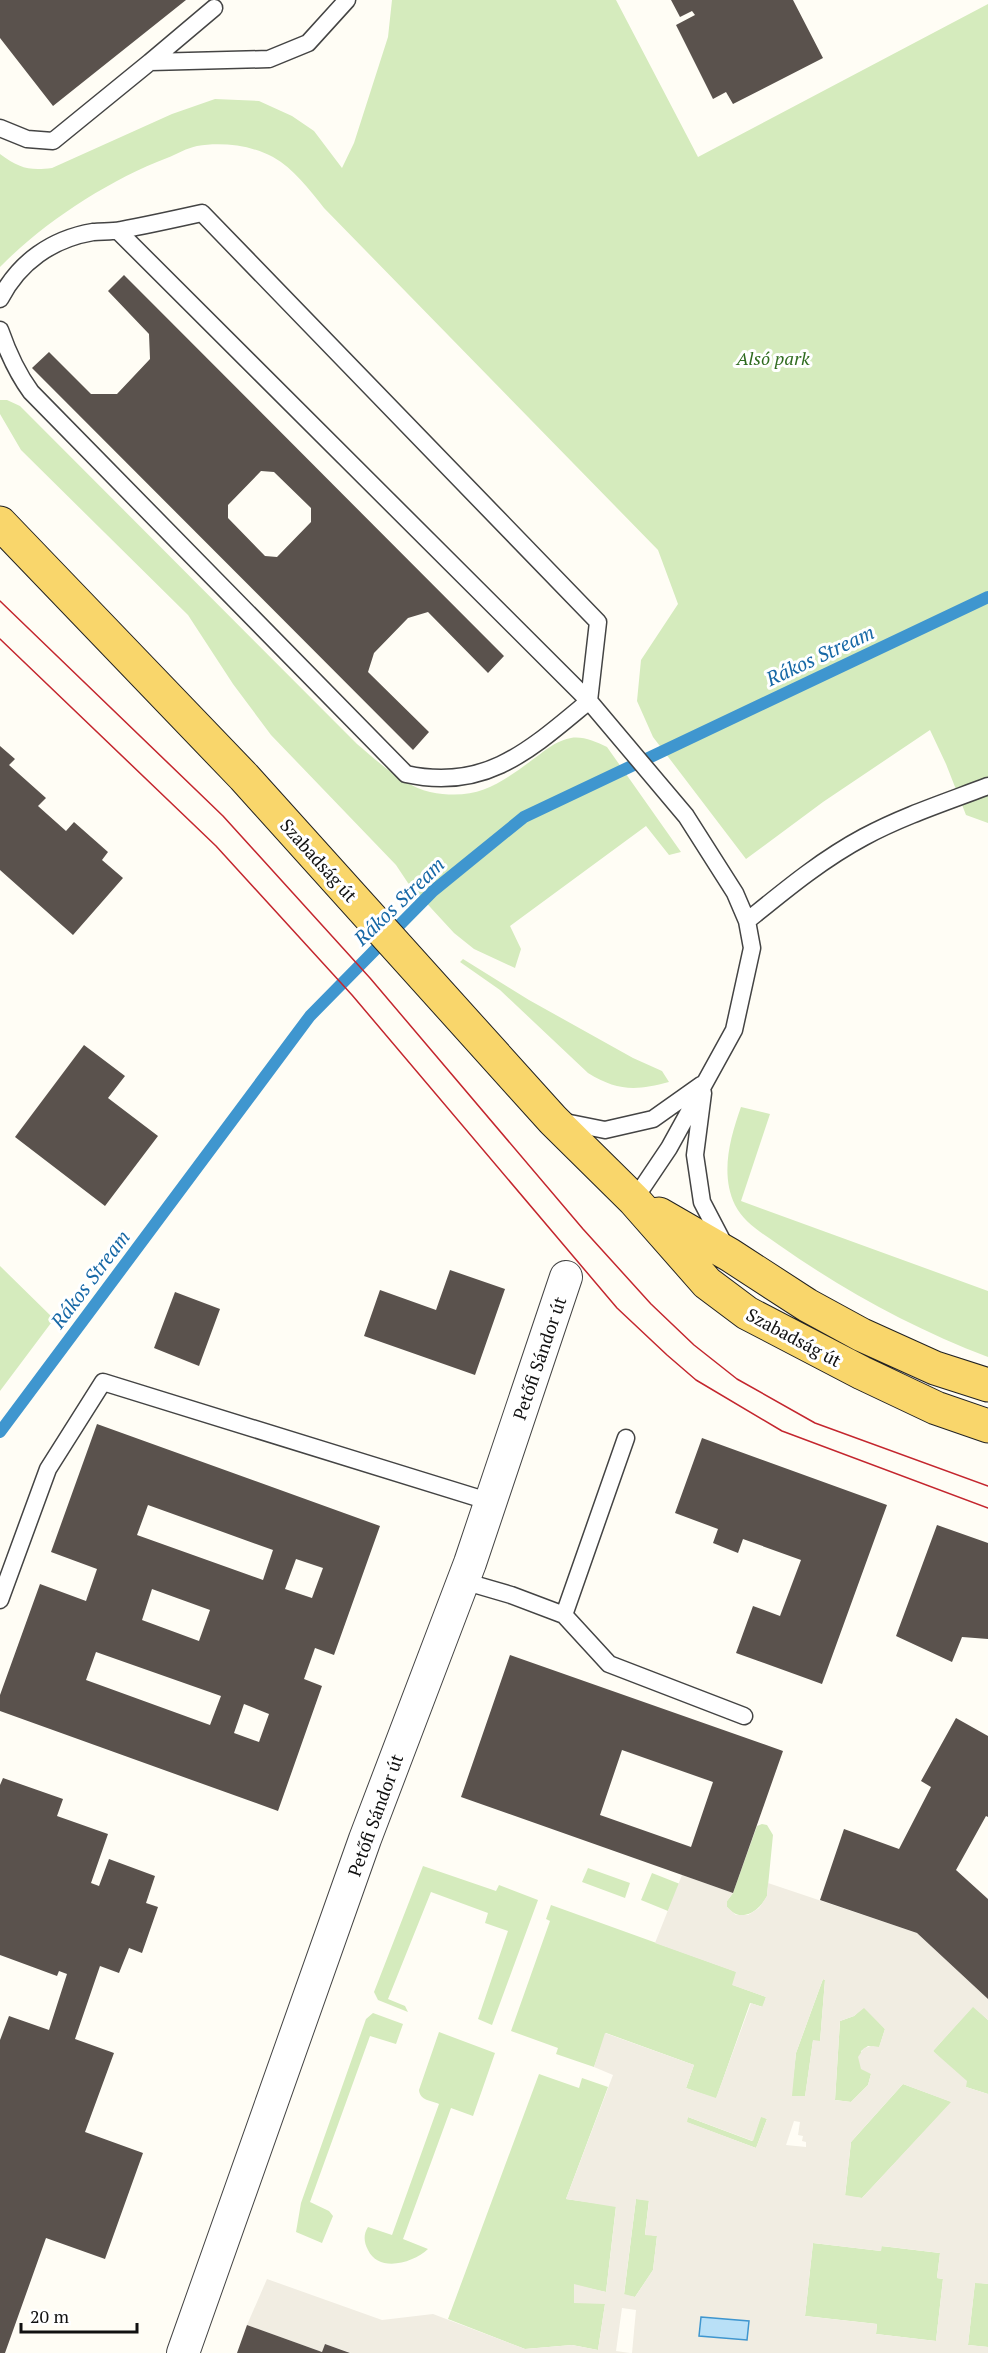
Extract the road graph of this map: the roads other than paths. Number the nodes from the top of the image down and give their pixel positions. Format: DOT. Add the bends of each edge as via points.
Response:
graph roads {
  1 [pos="347,0"];
  2 [pos="214,8"];
  3 [pos="150,62"];
  4 [pos="0,128"];
  5 [pos="118,231"];
  6 [pos="0,299"];
  7 [pos="0,330"];
  8 [pos="0,523"];
  9 [pos="589,701"];
  10 [pos="988,786"];
  11 [pos="747,921"];
  12 [pos="705,1083"];
  13 [pos="553,1120"];
  14 [pos="634,1200"];
  15 [pos="729,1255"];
  16 [pos="566,1277"];
  17 [pos="988,1385"];
  18 [pos="988,1426"];
  19 [pos="626,1438"];
  20 [pos="491,1502"];
  21 [pos="463,1581"];
  22 [pos="0,1600"];
  23 [pos="564,1615"];
  24 [pos="744,1716"];
  25 [pos="183,2353"];
  1 -- 3 [label="lane" via="308,43 269,60"];
  2 -- 3 [label="lane"];
  3 -- 4 [label="lane" via="53,141 27,139"];
  5 -- 6 [label="lane" via="93,232 60,241 32,257 8,283"];
  5 -- 9 [label="lane"];
  5 -- 9 [label="lane" via="202,213 598,622"];
  7 -- 9 [label="lane" via="8,354 31,392 406,774 430,779 462,778 482,772 539,741"];
  8 -- 13 [label="main road, Szabadság út" via="243,777"];
  9 -- 11 [label="lane" via="686,816 735,893"];
  10 -- 11 [label="lane" via="863,837 806,874"];
  11 -- 12 [label="lane" via="752,948 734,1030"];
  12 -- 13 [label="lane" via="653,1119 605,1130"];
  12 -- 14 [label="lane"];
  12 -- 15 [label="lane" via="694,1155 702,1202"];
  13 -- 14 [label="main road, Szabadság út"];
  14 -- 15 [label="main road, Szabadság út"];
  14 -- 18 [label="main road, Szabadság út" via="707,1283 747,1313 936,1408"];
  15 -- 17 [label="main road, Szabadság út" via="862,1335 935,1368"];
  16 -- 20 [label="street, Petőfi Sándor út"];
  19 -- 23 [label="lane"];
  20 -- 21 [label="street, Petőfi Sándor út"];
  20 -- 22 [label="lane" via="103,1382 48,1469"];
  21 -- 23 [label="lane"];
  21 -- 25 [label="street, Petőfi Sándor út" via="361,1850"];
  23 -- 24 [label="lane" via="609,1664"];
}
